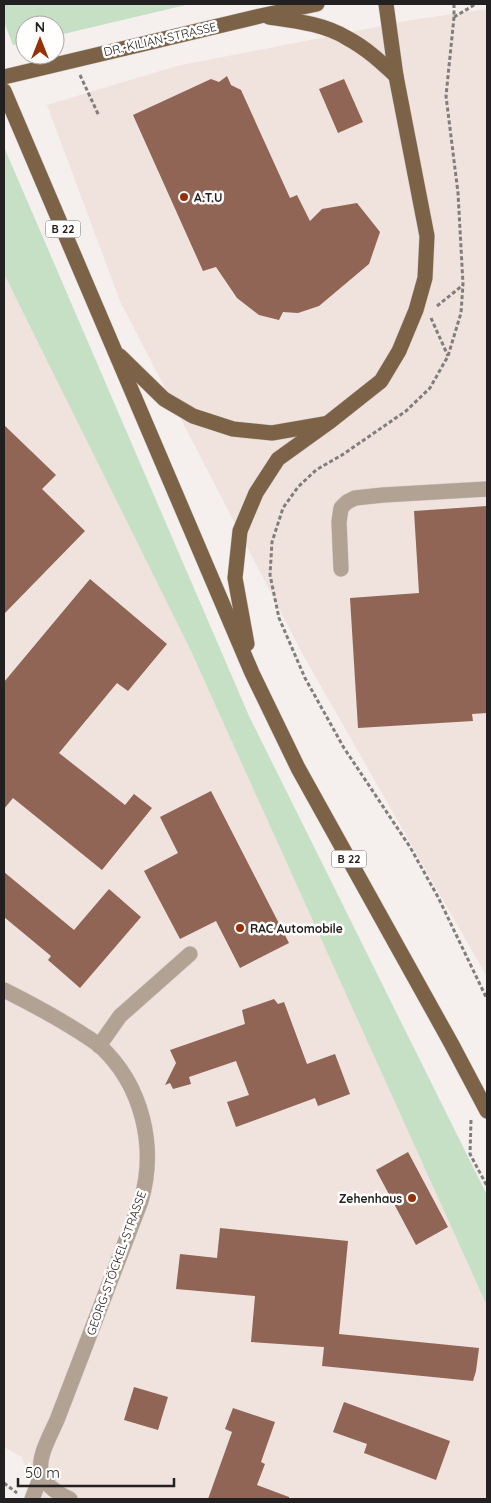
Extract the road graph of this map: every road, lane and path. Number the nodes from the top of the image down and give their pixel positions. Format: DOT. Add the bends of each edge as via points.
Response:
graph roads {
  1 [pos="317,4"];
  2 [pos="386,4"];
  3 [pos="476,4"];
  4 [pos="260,16"];
  5 [pos="454,17"];
  6 [pos="76,65"];
  7 [pos="396,76"];
  8 [pos="4,77"];
  9 [pos="4,91"];
  10 [pos="98,116"];
  11 [pos="463,284"];
  12 [pos="422,312"];
  13 [pos="115,351"];
  14 [pos="448,356"];
  15 [pos="328,423"];
  16 [pos="487,489"];
  17 [pos="341,569"];
  18 [pos="252,673"];
  19 [pos="190,954"];
  20 [pos="4,990"];
  21 [pos="99,1046"];
  22 [pos="487,1111"];
  23 [pos="471,1116"];
  24 [pos="487,1186"];
  25 [pos="41,1476"];
  26 [pos="32,1499"];
  27 [pos="70,1499"];
  1 -- 4 [label="main road, DR.-KILIAN-STRASSE"];
  2 -- 7 [label="main road"];
  3 -- 5 [label="path"];
  4 -- 6 [label="main road, DR.-KILIAN-STRASSE"];
  4 -- 7 [label="main road" via="327,28 368,51"];
  6 -- 8 [label="main road, DR.-KILIAN-STRASSE"];
  6 -- 10 [label="path"];
  7 -- 12 [label="main road" via="427,236"];
  9 -- 13 [label="main road, B 22"];
  11 -- 12 [label="path"];
  12 -- 14 [label="path"];
  12 -- 15 [label="main road" via="380,380"];
  13 -- 15 [label="main road" via="164,399 193,416 233,428 272,433"];
  13 -- 18 [label="main road, B 22"];
  15 -- 18 [label="main road" via="278,460 256,493 240,531 234,578"];
  16 -- 17 [label="street" via="382,495 347,502 341,508 339,522"];
  18 -- 22 [label="main road, B 22" via="298,768"];
  19 -- 21 [label="street" via="120,1016"];
  20 -- 21 [label="street, GEORG-STÖCKEL-STRASSE" via="67,1024"];
  21 -- 25 [label="street, GEORG-STÖCKEL-STRASSE" via="124,1074 135,1093 145,1125 147,1161 144,1187 42,1454"];
  23 -- 24 [label="path" via="470,1154"];
  25 -- 26 [label="street, GEORG-STÖCKEL-STRASSE"];
  25 -- 27 [label="street" via="51,1489"];
}
